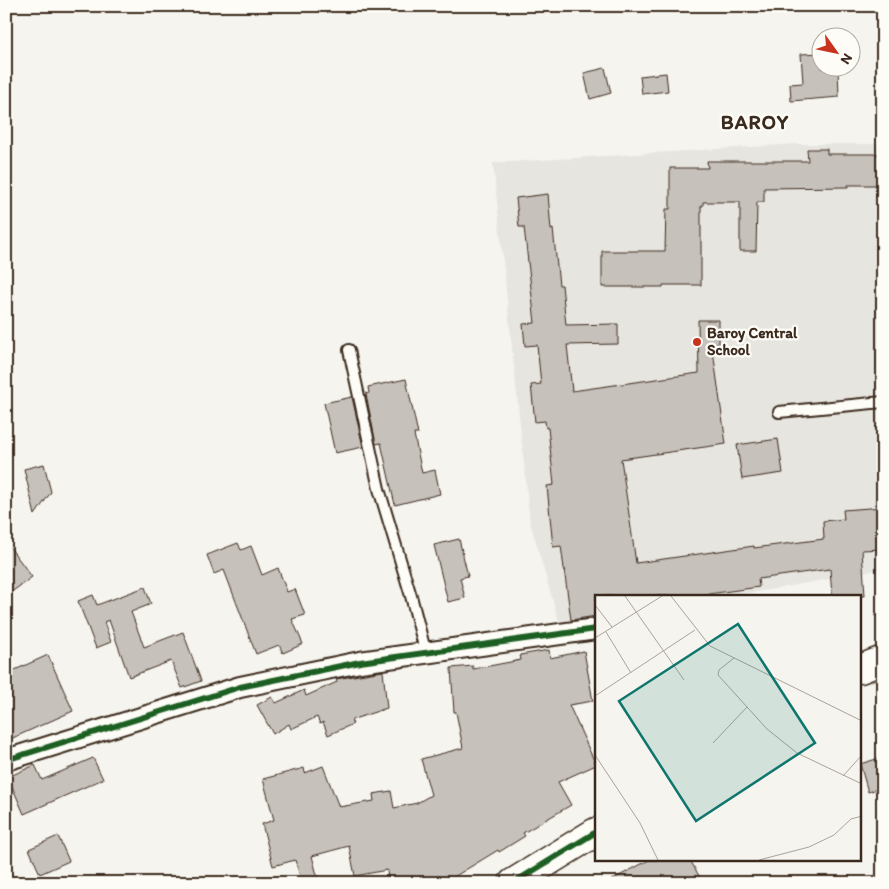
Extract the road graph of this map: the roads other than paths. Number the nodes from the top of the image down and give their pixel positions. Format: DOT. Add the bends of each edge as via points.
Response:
graph roads {
  1 [pos="348,350"];
  2 [pos="883,402"];
  3 [pos="779,412"];
  4 [pos="595,629"];
  5 [pos="426,654"];
  6 [pos="883,660"];
  7 [pos="862,668"];
  8 [pos="6,760"];
  9 [pos="595,833"];
  10 [pos="513,883"];
  1 -- 5 [label="lane" via="379,489"];
  2 -- 3 [label="lane"];
  4 -- 5 [label="street"];
  5 -- 8 [label="street" via="360,662 240,687"];
  6 -- 7 [label="street"];
  9 -- 10 [label="street"];
}
